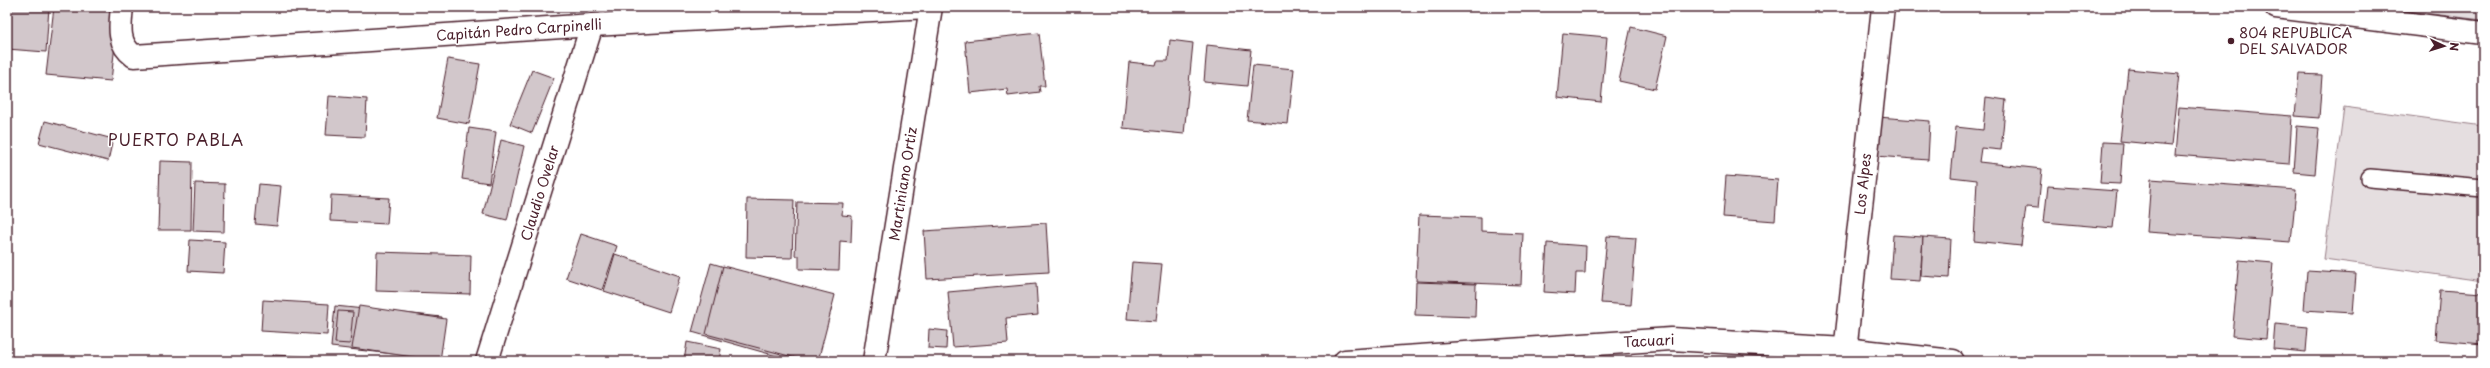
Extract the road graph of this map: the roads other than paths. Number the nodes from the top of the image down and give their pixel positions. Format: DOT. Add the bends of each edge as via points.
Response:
graph roads {
  1 [pos="122,7"];
  2 [pos="928,7"];
  3 [pos="931,7"];
  4 [pos="1883,7"];
  5 [pos="2276,7"];
  6 [pos="592,25"];
  7 [pos="2483,33"];
  8 [pos="2370,178"];
  9 [pos="2483,188"];
  10 [pos="1844,355"];
  11 [pos="487,361"];
  12 [pos="874,361"];
  13 [pos="1345,361"];
  14 [pos="1953,361"];
  1 -- 6 [label="street, Capitán Pedro Carpinelli" via="121,40 125,50 134,56"];
  2 -- 6 [label="street, Capitán Pedro Carpinelli"];
  3 -- 12 [label="street, Martiniano Ortiz"];
  4 -- 10 [label="street, Los Alpes"];
  5 -- 7 [label="street"];
  6 -- 11 [label="street, Claudio Ovelar"];
  8 -- 9 [label="lane"];
  10 -- 13 [label="street, Tacuari" via="1671,339"];
  10 -- 14 [label="street, Tacuari"];
}
